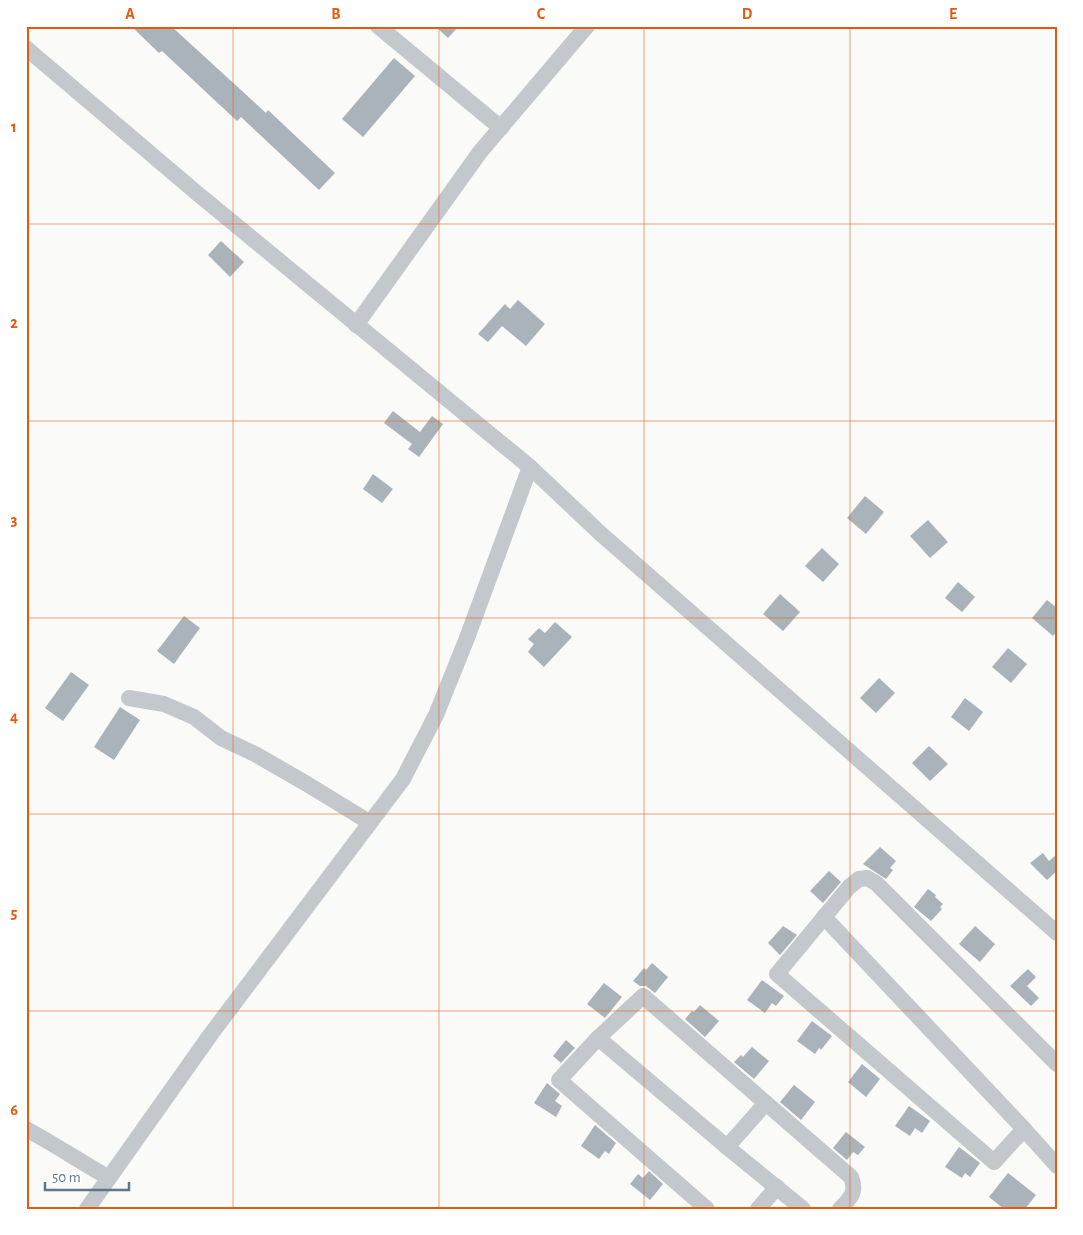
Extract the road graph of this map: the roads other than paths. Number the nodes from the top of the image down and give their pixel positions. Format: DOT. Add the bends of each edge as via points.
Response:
graph roads {
  1 [pos="378,26"];
  2 [pos="587,26"];
  3 [pos="26,48"];
  4 [pos="501,128"];
  5 [pos="356,325"];
  6 [pos="530,466"];
  7 [pos="129,698"];
  8 [pos="369,822"];
  9 [pos="824,917"];
  10 [pos="1057,933"];
  11 [pos="598,1038"];
  12 [pos="1057,1064"];
  13 [pos="765,1104"];
  14 [pos="26,1129"];
  15 [pos="1024,1129"];
  16 [pos="727,1147"];
  17 [pos="1057,1166"];
  18 [pos="109,1178"];
  19 [pos="777,1187"];
  20 [pos="86,1209"];
  21 [pos="707,1209"];
  22 [pos="758,1209"];
  23 [pos="803,1209"];
  24 [pos="840,1209"];
  1 -- 4 [label="street"];
  2 -- 4 [label="street"];
  3 -- 5 [label="street"];
  4 -- 5 [label="street" via="480,152"];
  5 -- 6 [label="street"];
  6 -- 8 [label="street" via="436,715 403,779"];
  6 -- 10 [label="street" via="601,534"];
  7 -- 8 [label="street" via="164,704 194,717 221,738"];
  8 -- 18 [label="street" via="211,1034"];
  9 -- 12 [label="street" via="858,879 867,878 876,883"];
  9 -- 15 [label="street"];
  9 -- 15 [label="street" via="777,974 994,1162"];
  11 -- 13 [label="street" via="642,996"];
  11 -- 16 [label="street"];
  11 -- 21 [label="street" via="559,1080"];
  13 -- 16 [label="street"];
  13 -- 24 [label="street" via="850,1177 853,1194"];
  14 -- 18 [label="street"];
  15 -- 17 [label="street"];
  16 -- 19 [label="street"];
  18 -- 20 [label="street"];
  19 -- 22 [label="street"];
  19 -- 23 [label="street"];
}
